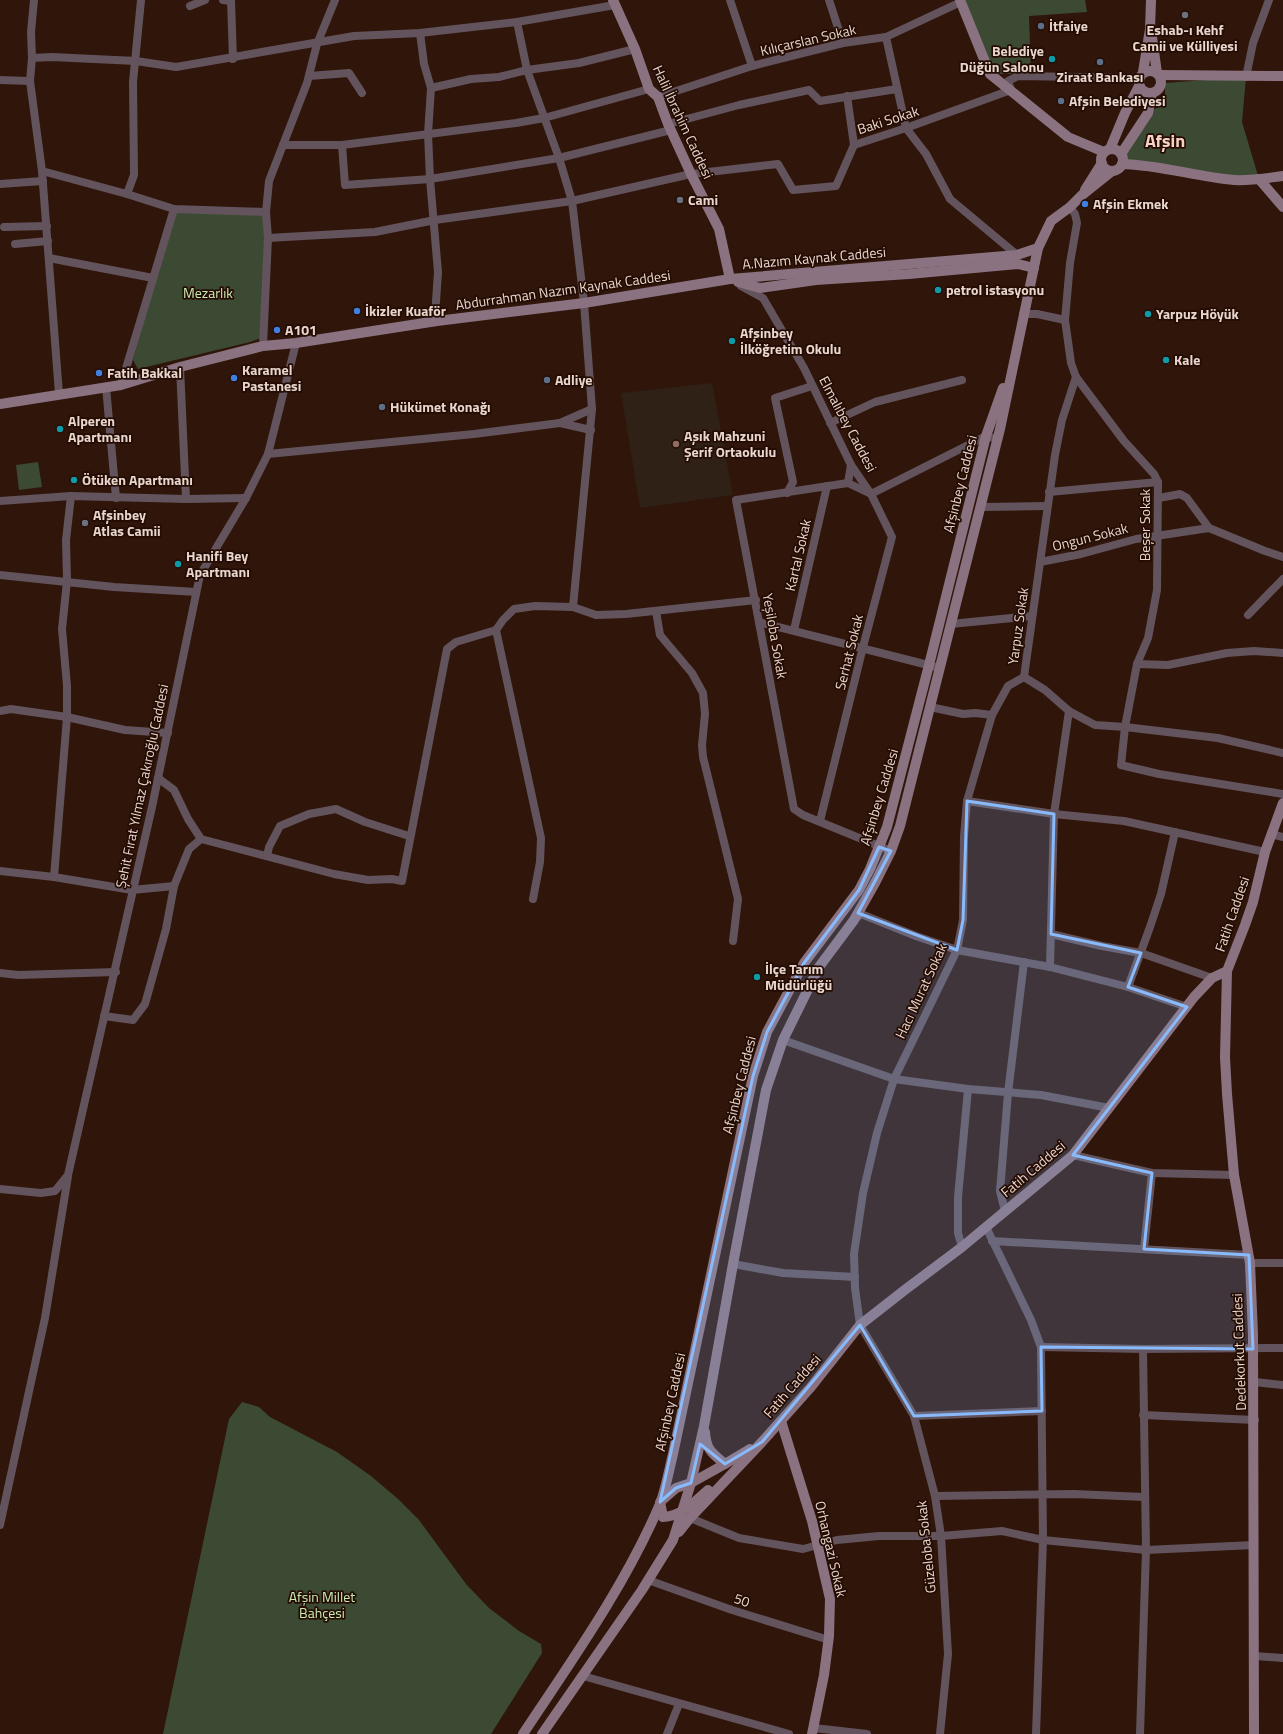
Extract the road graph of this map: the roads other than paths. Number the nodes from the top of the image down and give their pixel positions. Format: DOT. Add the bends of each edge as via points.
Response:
graph roads {
  1 [pos="34,0"];
  2 [pos="141,0"];
  3 [pos="205,0"];
  4 [pos="229,0"];
  5 [pos="335,0"];
  6 [pos="730,0"];
  7 [pos="829,0"];
  8 [pos="1151,0"];
  9 [pos="1269,0"];
  10 [pos="960,1"];
  11 [pos="614,3"];
  12 [pos="190,6"];
  13 [pos="517,22"];
  14 [pos="1150,29"];
  15 [pos="420,33"];
  16 [pos="886,37"];
  17 [pos="843,43"];
  18 [pos="317,44"];
  19 [pos="635,49"];
  20 [pos="32,58"];
  21 [pos="233,58"];
  22 [pos="136,61"];
  23 [pos="752,66"];
  24 [pos="527,70"];
  25 [pos="1158,74"];
  26 [pos="309,76"];
  27 [pos="1246,76"];
  28 [pos="1283,76"];
  29 [pos="1140,79"];
  30 [pos="0,80"];
  31 [pos="30,81"];
  32 [pos="431,88"];
  33 [pos="649,89"];
  34 [pos="897,89"];
  35 [pos="1011,90"];
  36 [pos="362,93"];
  37 [pos="1152,93"];
  38 [pos="847,96"];
  39 [pos="658,97"];
  40 [pos="544,118"];
  41 [pos="670,127"];
  42 [pos="906,128"];
  43 [pos="428,134"];
  44 [pos="342,144"];
  45 [pos="283,145"];
  46 [pos="854,145"];
  47 [pos="1107,151"];
  48 [pos="1121,154"];
  49 [pos="559,158"];
  50 [pos="1102,163"];
  51 [pos="1122,164"];
  52 [pos="42,171"];
  53 [pos="1112,171"];
  54 [pos="691,174"];
  55 [pos="1283,176"];
  56 [pos="430,179"];
  57 [pos="1259,180"];
  58 [pos="43,181"];
  59 [pos="0,184"];
  60 [pos="127,194"];
  61 [pos="1082,195"];
  62 [pos="572,201"];
  63 [pos="1283,207"];
  64 [pos="1070,208"];
  65 [pos="174,209"];
  66 [pos="266,212"];
  67 [pos="435,220"];
  68 [pos="47,226"];
  69 [pos="4,227"];
  70 [pos="268,238"];
  71 [pos="48,241"];
  72 [pos="14,244"];
  73 [pos="1038,248"];
  74 [pos="1018,255"];
  75 [pos="49,258"];
  76 [pos="1034,268"];
  77 [pos="154,278"];
  78 [pos="730,279"];
  79 [pos="584,303"];
  80 [pos="1023,314"];
  81 [pos="1065,320"];
  82 [pos="437,321"];
  83 [pos="296,343"];
  84 [pos="263,346"];
  85 [pos="1016,352"];
  86 [pos="180,366"];
  87 [pos="1076,377"];
  88 [pos="962,380"];
  89 [pos="121,385"];
  90 [pos="812,386"];
  91 [pos="106,387"];
  92 [pos="59,394"];
  93 [pos="0,404"];
  94 [pos="592,409"];
  95 [pos="560,423"];
  96 [pos="830,423"];
  97 [pos="591,430"];
  98 [pos="986,436"];
  99 [pos="997,439"];
  100 [pos="268,454"];
  101 [pos="852,465"];
  102 [pos="1158,482"];
  103 [pos="848,483"];
  104 [pos="827,486"];
  105 [pos="1049,492"];
  106 [pos="787,493"];
  107 [pos="871,494"];
  108 [pos="71,496"];
  109 [pos="116,498"];
  110 [pos="246,498"];
  111 [pos="1159,498"];
  112 [pos="186,499"];
  113 [pos="0,501"];
  114 [pos="980,506"];
  115 [pos="1047,506"];
  116 [pos="1209,528"];
  117 [pos="1158,537"];
  118 [pos="1283,557"];
  119 [pos="1040,562"];
  120 [pos="0,575"];
  121 [pos="1283,579"];
  122 [pos="67,581"];
  123 [pos="196,592"];
  124 [pos="756,600"];
  125 [pos="574,607"];
  126 [pos="656,611"];
  127 [pos="1248,615"];
  128 [pos="1032,616"];
  129 [pos="758,622"];
  130 [pos="951,624"];
  131 [pos="496,630"];
  132 [pos="794,630"];
  133 [pos="863,647"];
  134 [pos="1283,653"];
  135 [pos="1137,664"];
  136 [pos="929,665"];
  137 [pos="940,668"];
  138 [pos="1024,677"];
  139 [pos="930,707"];
  140 [pos="0,710"];
  141 [pos="1069,711"];
  142 [pos="992,715"];
  143 [pos="67,717"];
  144 [pos="1125,727"];
  145 [pos="168,733"];
  146 [pos="1283,753"];
  147 [pos="158,778"];
  148 [pos="1283,794"];
  149 [pos="968,801"];
  150 [pos="1283,803"];
  151 [pos="1054,814"];
  152 [pos="820,820"];
  153 [pos="1175,832"];
  154 [pos="1271,834"];
  155 [pos="410,836"];
  156 [pos="1283,838"];
  157 [pos="201,839"];
  158 [pos="880,847"];
  159 [pos="891,851"];
  160 [pos="1265,852"];
  161 [pos="267,856"];
  162 [pos="0,870"];
  163 [pos="54,877"];
  164 [pos="174,886"];
  165 [pos="132,890"];
  166 [pos="533,899"];
  167 [pos="854,920"];
  168 [pos="1051,934"];
  169 [pos="733,941"];
  170 [pos="957,950"];
  171 [pos="1140,953"];
  172 [pos="1024,962"];
  173 [pos="1050,967"];
  174 [pos="1227,971"];
  175 [pos="116,972"];
  176 [pos="0,973"];
  177 [pos="1212,978"];
  178 [pos="1128,987"];
  179 [pos="1187,1007"];
  180 [pos="104,1016"];
  181 [pos="783,1040"];
  182 [pos="894,1079"];
  183 [pos="968,1089"];
  184 [pos="1008,1092"];
  185 [pos="1109,1108"];
  186 [pos="1073,1155"];
  187 [pos="1152,1173"];
  188 [pos="1234,1174"];
  189 [pos="68,1175"];
  190 [pos="0,1189"];
  191 [pos="1005,1211"];
  192 [pos="986,1227"];
  193 [pos="992,1241"];
  194 [pos="962,1247"];
  195 [pos="1144,1249"];
  196 [pos="1250,1259"];
  197 [pos="1283,1263"];
  198 [pos="733,1264"];
  199 [pos="854,1277"];
  200 [pos="860,1325"];
  201 [pos="1041,1347"];
  202 [pos="1283,1348"];
  203 [pos="1143,1349"];
  204 [pos="1253,1349"];
  205 [pos="1254,1382"];
  206 [pos="1283,1385"];
  207 [pos="1042,1411"];
  208 [pos="1143,1415"];
  209 [pos="914,1416"];
  210 [pos="1255,1420"];
  211 [pos="781,1421"];
  212 [pos="704,1426"];
  213 [pos="762,1442"];
  214 [pos="725,1464"];
  215 [pos="692,1483"];
  216 [pos="1043,1494"];
  217 [pos="935,1496"];
  218 [pos="1144,1497"];
  219 [pos="660,1502"];
  220 [pos="687,1515"];
  221 [pos="0,1525"];
  222 [pos="941,1536"];
  223 [pos="1044,1540"];
  224 [pos="818,1544"];
  225 [pos="1254,1545"];
  226 [pos="1146,1550"];
  227 [pos="648,1580"];
  228 [pos="828,1640"];
  229 [pos="1255,1656"];
  230 [pos="1283,1658"];
  231 [pos="583,1676"];
  232 [pos="678,1704"];
  233 [pos="813,1731"];
  234 [pos="523,1734"];
  235 [pos="543,1734"];
  236 [pos="667,1734"];
  237 [pos="789,1734"];
  238 [pos="867,1734"];
  239 [pos="940,1734"];
  240 [pos="1036,1734"];
  241 [pos="1140,1734"];
  242 [pos="1254,1734"];
  1 -- 20 [label="street"];
  2 -- 22 [label="street"];
  3 -- 12 [label="street"];
  4 -- 21 [label="street"];
  5 -- 18 [label="street"];
  6 -- 23 [label="street"];
  7 -- 17 [label="street"];
  8 -- 14 [label="street"];
  9 -- 27 [label="street" via="1253,43"];
  10 -- 16 [label="street, Kılıçarslan Sokak"];
  10 -- 35 [label="street" via="990,74"];
  11 -- 13 [label="street"];
  11 -- 19 [label="street, Halil İbrahim Caddesi"];
  13 -- 15 [label="street"];
  13 -- 24 [label="street"];
  14 -- 25 [label="street"];
  14 -- 29 [label="street"];
  15 -- 18 [label="street" via="354,36"];
  15 -- 32 [label="street" via="424,64"];
  16 -- 17 [label="street, Kılıçarslan Sokak"];
  16 -- 34 [label="street"];
  17 -- 23 [label="street, Kılıçarslan Sokak"];
  18 -- 21 [label="street"];
  18 -- 26 [label="street"];
  19 -- 24 [label="street" via="579,63"];
  19 -- 33 [label="street, Halil İbrahim Caddesi"];
  20 -- 22 [label="street"];
  20 -- 31 [label="street"];
  21 -- 22 [label="street" via="176,67"];
  22 -- 60 [label="street" via="133,82 134,175"];
  23 -- 39 [label="street, Kılıçarslan Sokak"];
  24 -- 32 [label="street"];
  24 -- 40 [label="street"];
  25 -- 27 [label="street"];
  25 -- 29 [label="street" via="1150,70"];
  25 -- 37 [label="street" via="1160,86"];
  26 -- 36 [label="street" via="349,73"];
  26 -- 45 [label="street"];
  27 -- 28 [label="street"];
  29 -- 35 [label="street" via="1018,76 1008,81"];
  29 -- 37 [label="street" via="1144,92"];
  29 -- 47 [label="street"];
  30 -- 31 [label="street"];
  31 -- 52 [label="street"];
  32 -- 43 [label="street"];
  33 -- 39 [label="street, Halil İbrahim Caddesi"];
  33 -- 40 [label="street"];
  34 -- 38 [label="street"];
  34 -- 42 [label="street"];
  35 -- 42 [label="street, Baki Sokak"];
  35 -- 47 [label="street" via="1068,137"];
  37 -- 48 [label="street" via="1148,113"];
  38 -- 41 [label="street" via="820,101 809,90 739,105"];
  38 -- 46 [label="street"];
  39 -- 41 [label="street, Halil İbrahim Caddesi"];
  40 -- 43 [label="street"];
  40 -- 49 [label="street"];
  41 -- 49 [label="street"];
  41 -- 54 [label="street, Halil İbrahim Caddesi"];
  42 -- 46 [label="street, Baki Sokak"];
  42 -- 74 [label="street" via="926,154 950,199"];
  43 -- 44 [label="street"];
  43 -- 56 [label="street"];
  44 -- 45 [label="street"];
  44 -- 56 [label="street" via="346,185"];
  45 -- 66 [label="street" via="268,181"];
  46 -- 54 [label="street, Baki Sokak" via="836,186 793,190 778,164"];
  47 -- 48 [label="street" via="1116,149"];
  47 -- 50 [label="street" via="1102,156"];
  48 -- 51 [label="street"];
  49 -- 56 [label="street"];
  49 -- 62 [label="street"];
  50 -- 53 [label="street"];
  50 -- 61 [label="street"];
  51 -- 53 [label="street"];
  51 -- 57 [label="street" via="1144,164 1235,180"];
  52 -- 58 [label="street"];
  52 -- 60 [label="street"];
  53 -- 61 [label="street"];
  54 -- 62 [label="street"];
  54 -- 78 [label="street, Halil İbrahim Caddesi" via="719,228"];
  55 -- 57 [label="street"];
  56 -- 67 [label="street"];
  57 -- 63 [label="street"];
  58 -- 59 [label="street"];
  58 -- 68 [label="street"];
  60 -- 65 [label="street"];
  61 -- 64 [label="street, Afşinbey Caddesi"];
  62 -- 67 [label="street"];
  62 -- 79 [label="street"];
  64 -- 73 [label="street, Afşinbey Caddesi" via="1051,221"];
  64 -- 81 [label="street, Beşer Sokak" via="1077,223 1070,263"];
  65 -- 66 [label="street"];
  65 -- 77 [label="street"];
  66 -- 70 [label="street"];
  67 -- 70 [label="street" via="375,232"];
  67 -- 82 [label="street"];
  68 -- 69 [label="street"];
  68 -- 71 [label="street"];
  70 -- 84 [label="street"];
  71 -- 72 [label="street"];
  71 -- 75 [label="street"];
  73 -- 74 [label="street, A.Nazım Kaynak Caddesi"];
  73 -- 76 [label="street, Afşinbey Caddesi"];
  74 -- 78 [label="street, A.Nazım Kaynak Caddesi"];
  75 -- 77 [label="street"];
  75 -- 92 [label="street"];
  76 -- 78 [label="street, A.Nazım Kaynak Caddesi" via="1018,264 816,280 760,288"];
  76 -- 80 [label="street, Afşinbey Caddesi"];
  77 -- 89 [label="street"];
  78 -- 79 [label="street, Abdurrahman Nazım Kaynak Caddesi"];
  78 -- 90 [label="street, Elmalıbey Caddesi" via="763,298"];
  79 -- 82 [label="street, Abdurrahman Nazım Kaynak Caddesi"];
  79 -- 94 [label="street"];
  80 -- 81 [label="street"];
  80 -- 85 [label="street, Afşinbey Caddesi"];
  81 -- 87 [label="street, Beşer Sokak" via="1071,363"];
  82 -- 83 [label="street, Abdurrahman Nazım Kaynak Caddesi"];
  83 -- 84 [label="street, Abdurrahman Nazım Kaynak Caddesi"];
  83 -- 100 [label="street, Şehit Fırat Yılmaz Çakıroğlu Caddesi"];
  84 -- 86 [label="street, Abdurrahman Nazım Kaynak Caddesi"];
  85 -- 98 [label="street, Afşinbey Caddesi"];
  85 -- 99 [label="street, Afşinbey Caddesi"];
  86 -- 89 [label="street, Abdurrahman Nazım Kaynak Caddesi"];
  86 -- 112 [label="street"];
  87 -- 102 [label="street, Beşer Sokak" via="1116,432 1154,474"];
  87 -- 105 [label="street, Yarpuz Sokak" via="1062,420"];
  88 -- 96 [label="street" via="875,402"];
  89 -- 91 [label="street, Abdurrahman Nazım Kaynak Caddesi"];
  90 -- 96 [label="street, Elmalıbey Caddesi"];
  90 -- 106 [label="street" via="775,398 793,482"];
  91 -- 92 [label="street, Abdurrahman Nazım Kaynak Caddesi"];
  91 -- 109 [label="street"];
  92 -- 93 [label="street, Abdurrahman Nazım Kaynak Caddesi"];
  94 -- 95 [label="street"];
  94 -- 97 [label="street"];
  95 -- 97 [label="street"];
  95 -- 100 [label="street"];
  96 -- 101 [label="street, Elmalıbey Caddesi"];
  97 -- 125 [label="street"];
  98 -- 99 [label="street"];
  98 -- 107 [label="street, Elmalıbey Caddesi"];
  98 -- 136 [label="street, Afşinbey Caddesi"];
  99 -- 114 [label="street, Afşinbey Caddesi"];
  100 -- 110 [label="street, Şehit Fırat Yılmaz Çakıroğlu Caddesi"];
  101 -- 103 [label="street"];
  101 -- 107 [label="street, Elmalıbey Caddesi"];
  102 -- 105 [label="street"];
  102 -- 111 [label="street, Beşer Sokak"];
  103 -- 104 [label="street, Yeşiloba Sokak"];
  103 -- 107 [label="street"];
  104 -- 106 [label="street, Yeşiloba Sokak"];
  104 -- 132 [label="street, Kartal Sokak"];
  105 -- 115 [label="street, Yarpuz Sokak"];
  106 -- 124 [label="street, Yeşiloba Sokak" via="736,500"];
  107 -- 133 [label="street, Serhat Sokak" via="892,537"];
  108 -- 109 [label="street"];
  108 -- 113 [label="street"];
  108 -- 122 [label="street" via="66,540"];
  109 -- 112 [label="street"];
  110 -- 112 [label="street"];
  110 -- 123 [label="street, Şehit Fırat Yılmaz Çakıroğlu Caddesi" via="200,575"];
  111 -- 116 [label="street" via="1180,494 1187,498"];
  111 -- 117 [label="street, Beşer Sokak"];
  114 -- 115 [label="street"];
  114 -- 130 [label="street, Afşinbey Caddesi"];
  115 -- 119 [label="street, Yarpuz Sokak"];
  116 -- 117 [label="street, Ongun Sokak"];
  116 -- 118 [label="street"];
  117 -- 119 [label="street, Ongun Sokak" via="1136,539 1082,554"];
  117 -- 135 [label="street, Beşer Sokak" via="1157,590 1148,638"];
  119 -- 128 [label="street, Yarpuz Sokak"];
  120 -- 122 [label="street"];
  121 -- 127 [label="street"];
  122 -- 123 [label="street"];
  122 -- 143 [label="street" via="62,629"];
  123 -- 145 [label="street, Şehit Fırat Yılmaz Çakıroğlu Caddesi"];
  124 -- 126 [label="street"];
  124 -- 129 [label="street, Yeşiloba Sokak"];
  125 -- 126 [label="street" via="596,615"];
  125 -- 131 [label="street" via="535,606 514,609"];
  126 -- 169 [label="street" via="660,635 692,673 703,693 703,757 738,899"];
  128 -- 130 [label="street"];
  128 -- 138 [label="street, Yarpuz Sokak"];
  129 -- 132 [label="street"];
  129 -- 152 [label="street, Yeşiloba Sokak" via="794,809"];
  130 -- 137 [label="street, Afşinbey Caddesi"];
  131 -- 155 [label="street" via="456,642 447,649"];
  131 -- 166 [label="street" via="541,838 540,862"];
  132 -- 133 [label="street"];
  133 -- 136 [label="street"];
  133 -- 152 [label="street, Serhat Sokak"];
  134 -- 135 [label="street" via="1254,651 1168,665"];
  135 -- 144 [label="street, Beşer Sokak"];
  136 -- 137 [label="street"];
  136 -- 158 [label="street, Afşinbey Caddesi"];
  137 -- 139 [label="street, Afşinbey Caddesi"];
  138 -- 141 [label="street, Yarpuz Sokak" via="1045,690"];
  138 -- 142 [label="street, Hacı Murat Sokak" via="1008,686"];
  139 -- 142 [label="street" via="963,714"];
  139 -- 159 [label="street, Afşinbey Caddesi" via="900,826"];
  140 -- 143 [label="street" via="12,709"];
  141 -- 144 [label="street, Yarpuz Sokak" via="1095,725"];
  141 -- 151 [label="street"];
  142 -- 149 [label="street, Hacı Murat Sokak"];
  143 -- 145 [label="street" via="125,730"];
  143 -- 163 [label="street"];
  144 -- 146 [label="street, Yarpuz Sokak" via="1218,738"];
  144 -- 148 [label="street, Beşer Sokak" via="1120,765 1159,774"];
  145 -- 147 [label="street, Şehit Fırat Yılmaz Çakıroğlu Caddesi"];
  147 -- 157 [label="street" via="174,790"];
  147 -- 165 [label="street, Şehit Fırat Yılmaz Çakıroğlu Caddesi"];
  149 -- 151 [label="street"];
  149 -- 170 [label="street, Hacı Murat Sokak" via="964,836 963,920"];
  150 -- 154 [label="street, Fatih Caddesi"];
  151 -- 153 [label="street" via="1124,821"];
  151 -- 168 [label="street"];
  152 -- 158 [label="street, Yeşiloba Sokak"];
  153 -- 160 [label="street"];
  153 -- 171 [label="street" via="1160,894"];
  154 -- 156 [label="street"];
  154 -- 160 [label="street, Fatih Caddesi"];
  155 -- 161 [label="street" via="365,822 336,809 309,814 280,826"];
  155 -- 161 [label="street" via="402,881 368,880 334,874"];
  157 -- 161 [label="street"];
  157 -- 164 [label="street" via="189,849"];
  158 -- 159 [label="street, Yeşiloba Sokak"];
  158 -- 219 [label="street, Afşinbey Caddesi" via="859,890 804,963 767,1032 753,1076 675,1446"];
  159 -- 167 [label="street, Afşinbey Caddesi"];
  160 -- 174 [label="street, Fatih Caddesi" via="1253,902"];
  162 -- 163 [label="street"];
  163 -- 165 [label="street"];
  164 -- 165 [label="street"];
  164 -- 180 [label="street" via="166,928 145,1004 133,1020"];
  165 -- 175 [label="street, Şehit Fırat Yılmaz Çakıroğlu Caddesi"];
  167 -- 170 [label="street" via="861,914"];
  167 -- 181 [label="street, Afşinbey Caddesi" via="819,967"];
  168 -- 171 [label="street"];
  168 -- 173 [label="street"];
  170 -- 172 [label="street"];
  170 -- 182 [label="street, Hacı Murat Sokak"];
  171 -- 177 [label="street"];
  171 -- 178 [label="street"];
  172 -- 173 [label="street"];
  172 -- 184 [label="street"];
  173 -- 178 [label="street"];
  174 -- 177 [label="street, Fatih Caddesi"];
  174 -- 188 [label="street, Dedekorkut Caddesi" via="1225,1057"];
  175 -- 176 [label="street" via="18,976"];
  175 -- 180 [label="street, Şehit Fırat Yılmaz Çakıroğlu Caddesi"];
  177 -- 179 [label="street, Fatih Caddesi"];
  178 -- 179 [label="street"];
  179 -- 185 [label="street, Fatih Caddesi"];
  180 -- 189 [label="street, Şehit Fırat Yılmaz Çakıroğlu Caddesi"];
  181 -- 182 [label="street"];
  181 -- 198 [label="street, Afşinbey Caddesi" via="766,1090"];
  182 -- 183 [label="street"];
  182 -- 199 [label="street, Hacı Murat Sokak" via="877,1133 863,1193 854,1254"];
  183 -- 184 [label="street"];
  183 -- 194 [label="street" via="958,1197 958,1233"];
  184 -- 185 [label="street" via="1041,1095"];
  184 -- 191 [label="street" via="1000,1191"];
  185 -- 186 [label="street, Fatih Caddesi"];
  186 -- 187 [label="street"];
  186 -- 191 [label="street, Fatih Caddesi"];
  187 -- 188 [label="street"];
  187 -- 195 [label="street"];
  188 -- 196 [label="street, Dedekorkut Caddesi"];
  189 -- 190 [label="street, Şehit Fırat Yılmaz Çakıroğlu Caddesi" via="55,1191 41,1193"];
  189 -- 221 [label="street" via="45,1318"];
  191 -- 192 [label="street, Fatih Caddesi"];
  192 -- 193 [label="street"];
  192 -- 194 [label="street, Fatih Caddesi"];
  193 -- 195 [label="street"];
  193 -- 201 [label="street" via="1031,1320"];
  194 -- 200 [label="street, Fatih Caddesi"];
  195 -- 196 [label="street"];
  196 -- 197 [label="street"];
  196 -- 204 [label="street, Dedekorkut Caddesi"];
  198 -- 199 [label="street" via="783,1272"];
  198 -- 212 [label="street, Afşinbey Caddesi"];
  199 -- 200 [label="street, Hacı Murat Sokak"];
  200 -- 209 [label="street, Güzeloba Sokak"];
  200 -- 211 [label="street, Fatih Caddesi"];
  201 -- 203 [label="street"];
  201 -- 207 [label="street"];
  202 -- 204 [label="street"];
  203 -- 204 [label="street"];
  203 -- 208 [label="street"];
  204 -- 205 [label="street, Dedekorkut Caddesi"];
  205 -- 206 [label="street"];
  205 -- 210 [label="street, Dedekorkut Caddesi"];
  207 -- 209 [label="street"];
  207 -- 216 [label="street"];
  208 -- 210 [label="street"];
  208 -- 218 [label="street"];
  209 -- 217 [label="street, Güzeloba Sokak"];
  210 -- 225 [label="street, Dedekorkut Caddesi"];
  211 -- 213 [label="street, Fatih Caddesi"];
  211 -- 224 [label="street, Orhangazi Sokak"];
  212 -- 214 [label="street" via="705,1442 710,1452"];
  212 -- 215 [label="street, Afşinbey Caddesi"];
  213 -- 214 [label="street"];
  213 -- 220 [label="street, Fatih Caddesi"];
  214 -- 215 [label="street"];
  215 -- 219 [label="street" via="676,1488"];
  215 -- 220 [label="street, Afşinbey Caddesi"];
  216 -- 217 [label="street"];
  216 -- 218 [label="street"];
  216 -- 223 [label="street"];
  217 -- 222 [label="street, Güzeloba Sokak"];
  218 -- 226 [label="street"];
  219 -- 220 [label="street" via="663,1517"];
  219 -- 234 [label="street, Afşinbey Caddesi" via="635,1558 588,1637"];
  220 -- 224 [label="street" via="739,1538 803,1549"];
  220 -- 227 [label="street, Afşinbey Caddesi"];
  222 -- 223 [label="street" via="1002,1531"];
  222 -- 224 [label="street" via="879,1536"];
  222 -- 239 [label="street, Güzeloba Sokak" via="948,1654"];
  223 -- 226 [label="street"];
  223 -- 240 [label="street"];
  224 -- 228 [label="street, Orhangazi Sokak" via="830,1599"];
  225 -- 226 [label="street"];
  225 -- 229 [label="street, Dedekorkut Caddesi"];
  226 -- 241 [label="street"];
  227 -- 228 [label="street, 50"];
  227 -- 231 [label="street, Afşinbey Caddesi"];
  228 -- 233 [label="street, Orhangazi Sokak"];
  229 -- 230 [label="street"];
  229 -- 242 [label="street, Dedekorkut Caddesi"];
  231 -- 232 [label="street"];
  231 -- 235 [label="street, Afşinbey Caddesi"];
  232 -- 236 [label="street"];
  232 -- 237 [label="street"];
  233 -- 238 [label="street"];
}
